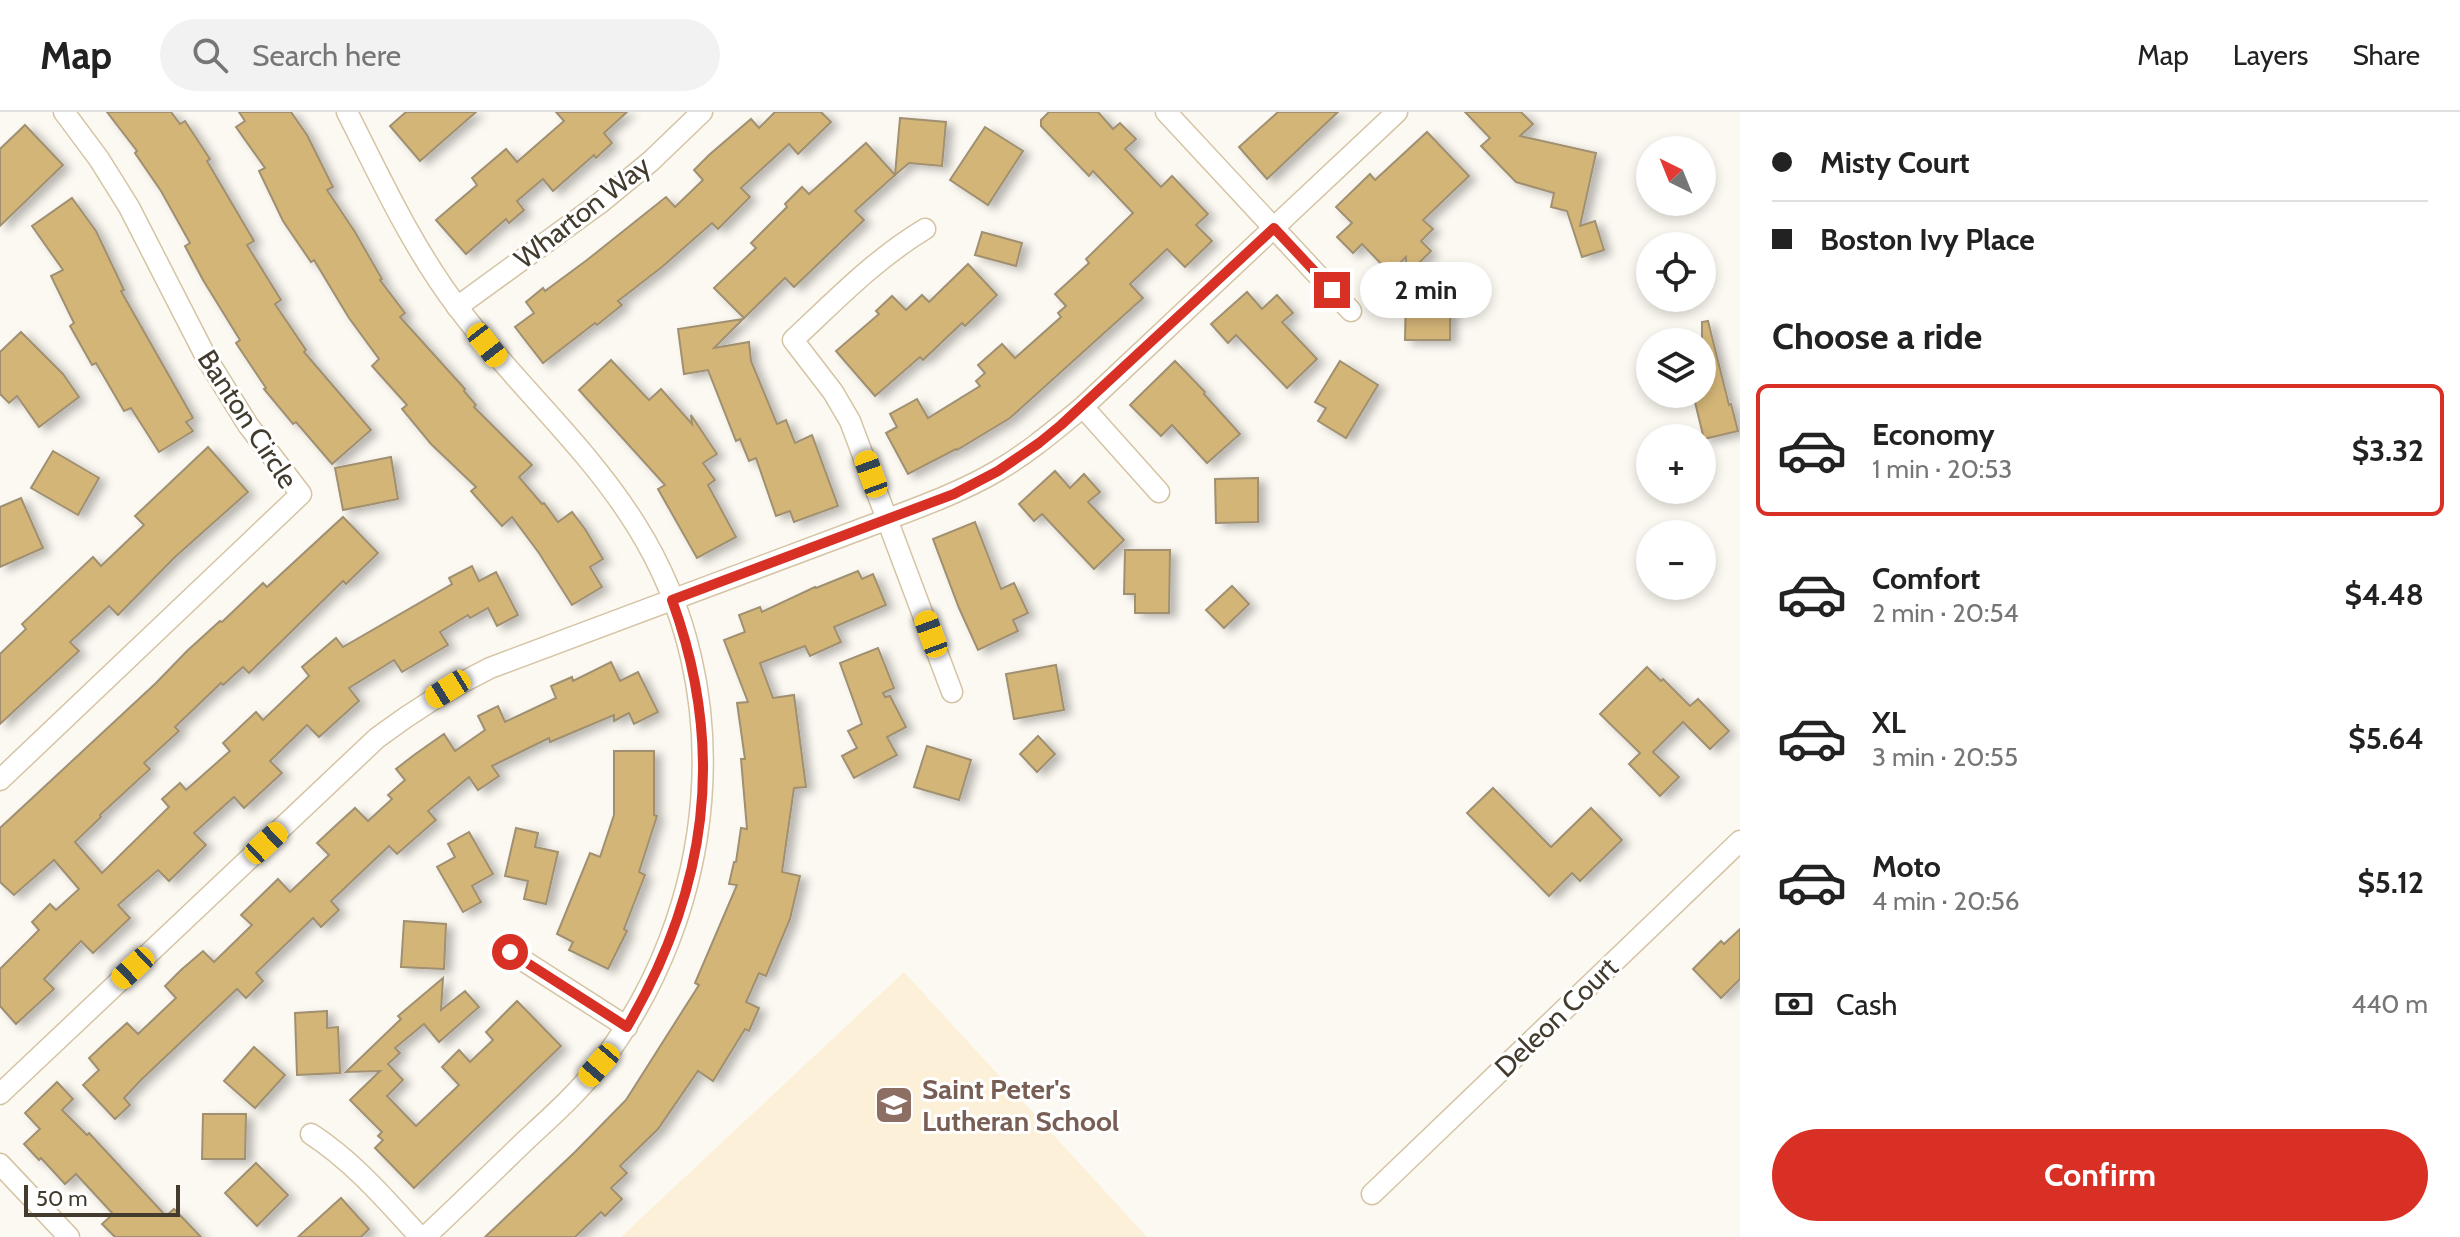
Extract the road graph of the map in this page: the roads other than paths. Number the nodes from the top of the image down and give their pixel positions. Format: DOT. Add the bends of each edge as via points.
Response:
graph roads {
  1 [pos="64,112"];
  2 [pos="347,112"];
  3 [pos="702,112"];
  4 [pos="1166,112"];
  5 [pos="1397,112"];
  6 [pos="1274,228"];
  7 [pos="925,229"];
  8 [pos="457,307"];
  9 [pos="1351,311"];
  10 [pos="1083,407"];
  11 [pos="1159,492"];
  12 [pos="888,519"];
  13 [pos="672,600"];
  14 [pos="952,692"];
  15 [pos="0,780"];
  16 [pos="1740,841"];
  17 [pos="510,952"];
  18 [pos="627,1027"];
  19 [pos="0,1094"];
  20 [pos="311,1134"];
  21 [pos="0,1164"];
  22 [pos="1372,1194"];
  23 [pos="69,1237"];
  24 [pos="422,1237"];
  1 -- 15 [label="street, Banton Circle" via="129,207 207,359 248,425 301,494"];
  2 -- 8 [label="street" via="398,213"];
  3 -- 8 [label="street, Wharton Way" via="600,203"];
  4 -- 6 [label="street"];
  5 -- 6 [label="street"];
  6 -- 9 [label="street"];
  6 -- 10 [label="street"];
  7 -- 12 [label="street" via="871,267 793,340 850,421"];
  8 -- 13 [label="street" via="605,479 638,527"];
  10 -- 11 [label="street"];
  10 -- 12 [label="street" via="998,471"];
  12 -- 13 [label="street"];
  12 -- 14 [label="street"];
  13 -- 18 [label="street" via="694,674 702,732 700,823 694,864 667,951"];
  13 -- 19 [label="street" via="490,668 415,710 377,738"];
  16 -- 22 [label="street, Deleon Court"];
  17 -- 18 [label="street"];
  18 -- 24 [label="street" via="572,1096"];
  20 -- 24 [label="street" via="356,1168"];
  21 -- 23 [label="street"];
}
